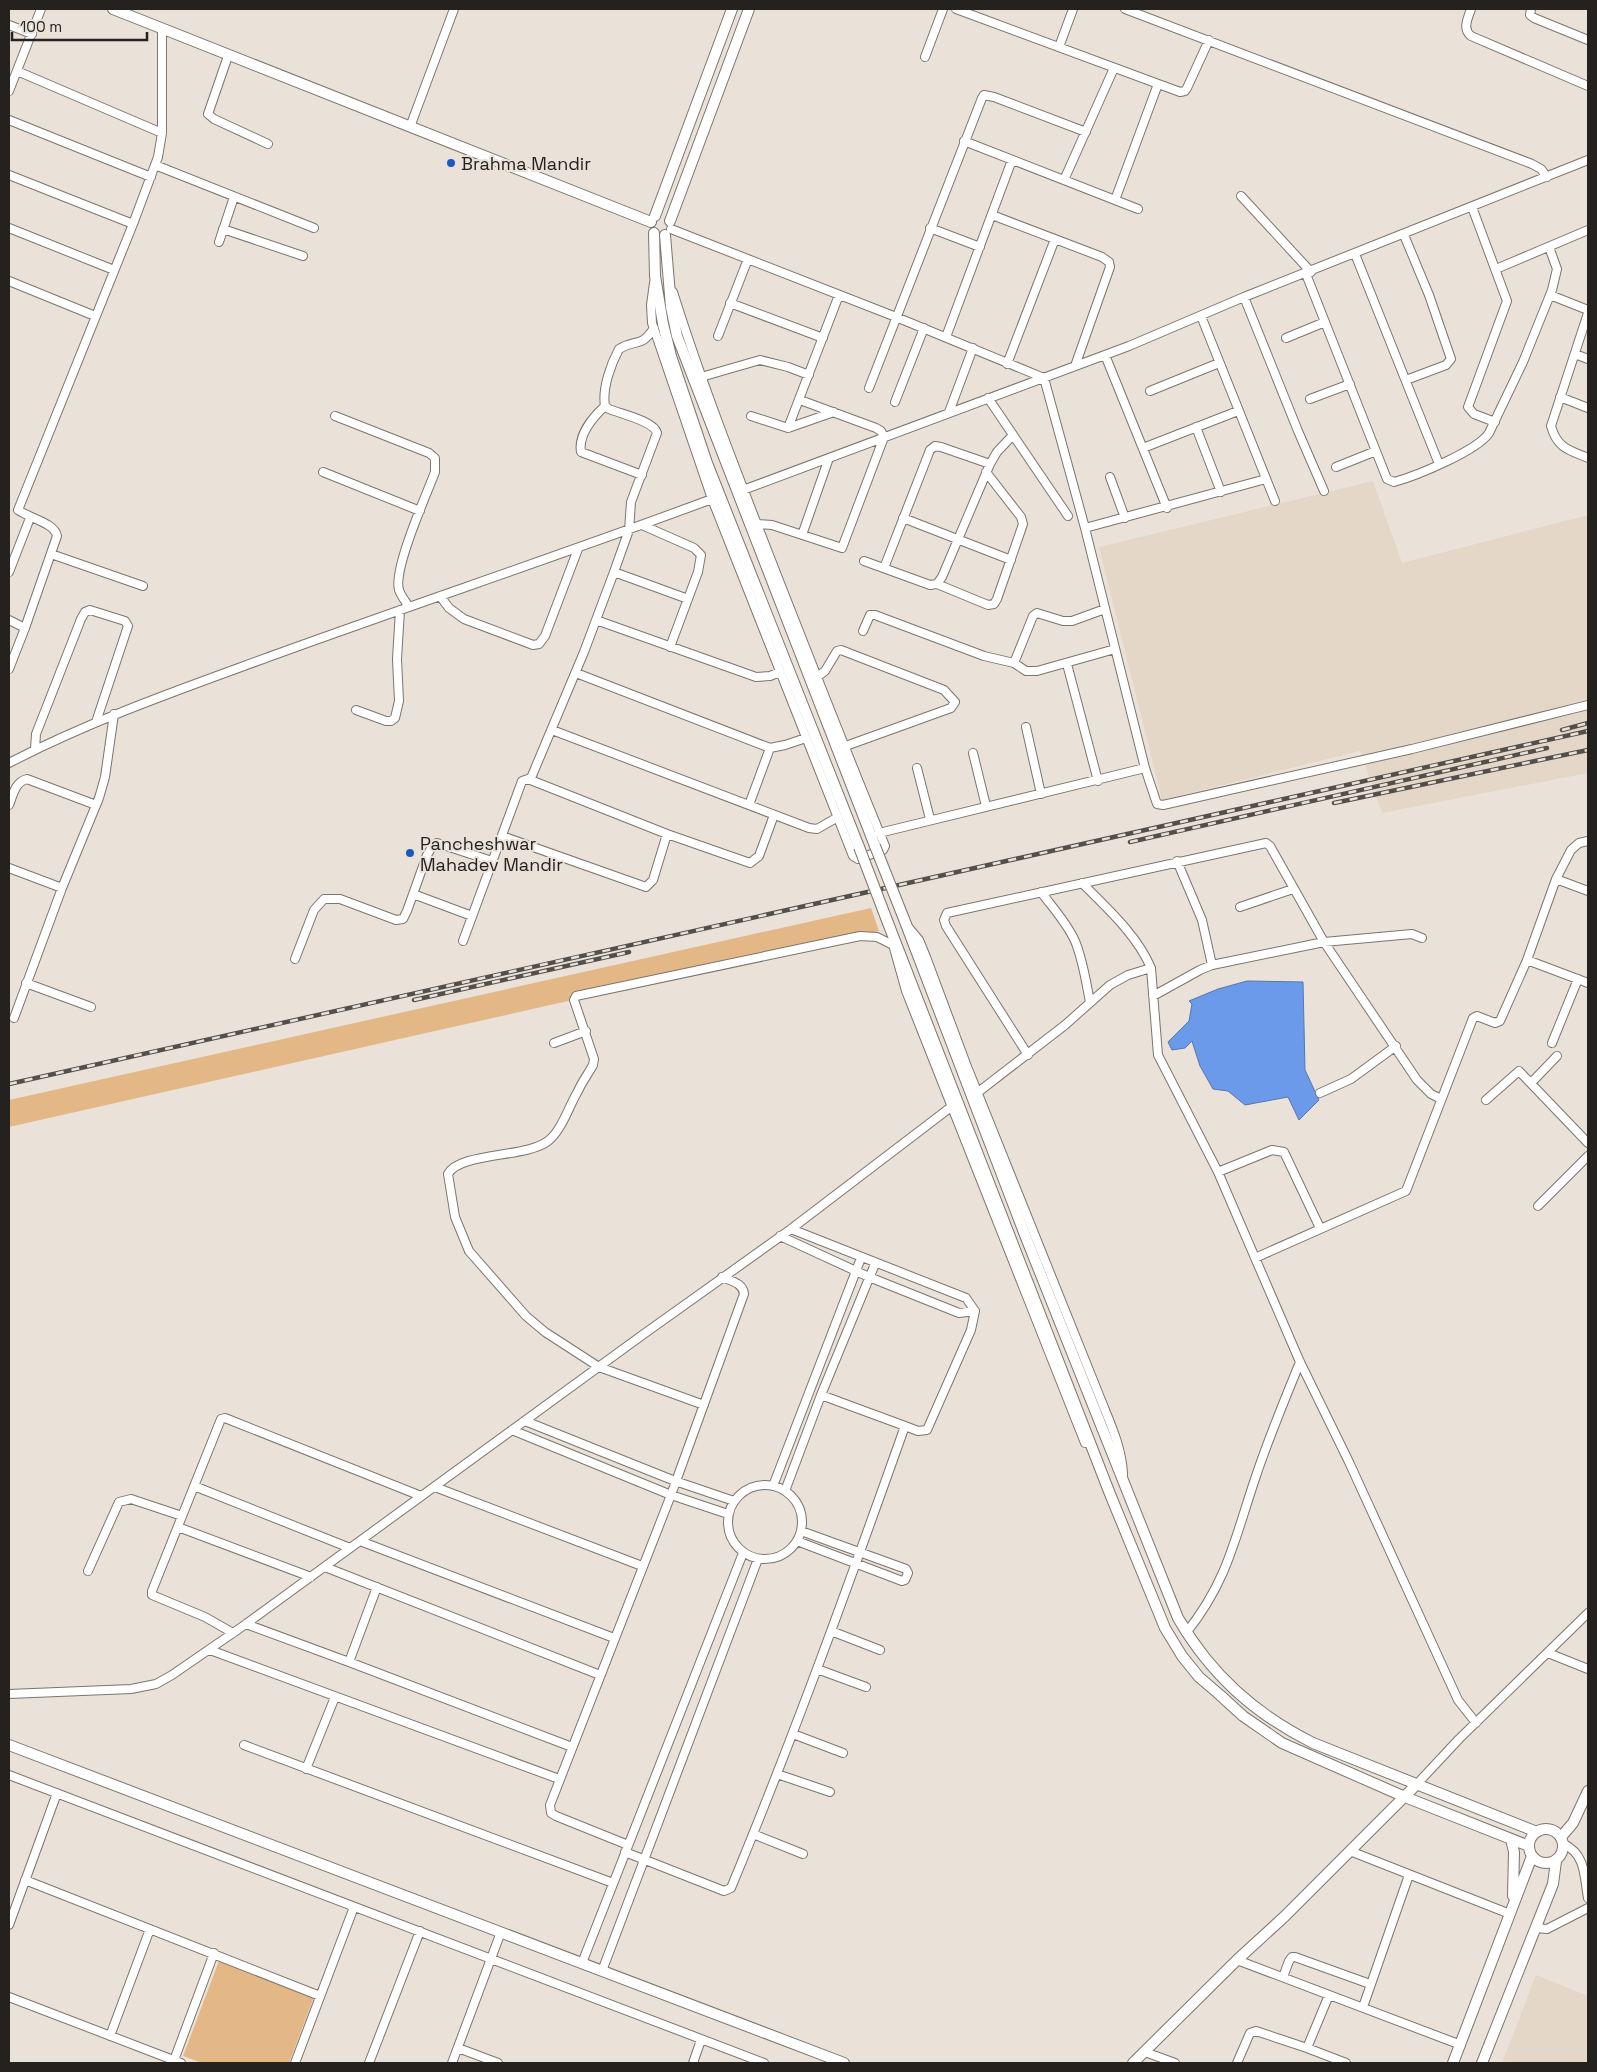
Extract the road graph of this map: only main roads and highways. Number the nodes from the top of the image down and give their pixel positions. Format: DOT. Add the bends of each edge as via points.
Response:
graph roads {
  1 [pos="113,9"];
  2 [pos="732,9"];
  3 [pos="749,9"];
  4 [pos="653,219"];
  5 [pos="669,228"];
  6 [pos="654,233"];
  7 [pos="9,1745"];
  8 [pos="1416,1785"];
  9 [pos="1588,1791"];
  10 [pos="1405,1797"];
  11 [pos="1537,1832"];
  12 [pos="1511,1839"];
  13 [pos="1562,1840"];
  14 [pos="1530,1851"];
  15 [pos="1556,1861"];
  16 [pos="1511,1911"];
  17 [pos="844,2063"];
  18 [pos="1133,2063"];
  19 [pos="1454,2063"];
  20 [pos="1482,2063"];
  1 -- 4 [label="main road" via="410,128"];
  2 -- 4 [label="main road"];
  3 -- 5 [label="main road"];
  4 -- 5 [label="main road" via="664,215"];
  4 -- 6 [label="main road" via="651,229"];
  5 -- 6 [label="main road" via="658,235"];
  5 -- 8 [label="main road, bridge" via="671,306 677,336 1025,1236 1178,1618 1193,1644 1237,1692 1284,1729"];
  6 -- 10 [label="main road, bridge" via="655,276 663,324 707,463 1164,1628 1199,1677 1244,1716 1282,1743"];
  7 -- 17 [label="main road"];
  8 -- 10 [label="main road"];
  8 -- 11 [label="main road"];
  9 -- 13 [label="main road"];
  10 -- 12 [label="main road"];
  10 -- 18 [label="main road"];
  11 -- 13 [label="main road" via="1553,1830"];
  11 -- 14 [label="main road" via="1530,1841"];
  12 -- 14 [label="main road"];
  12 -- 16 [label="main road" via="1514,1852"];
  13 -- 15 [label="main road" via="1562,1854"];
  14 -- 15 [label="main road" via="1540,1863"];
  14 -- 16 [label="main road"];
  15 -- 20 [label="main road" via="1553,1884"];
  16 -- 19 [label="main road"];
}
